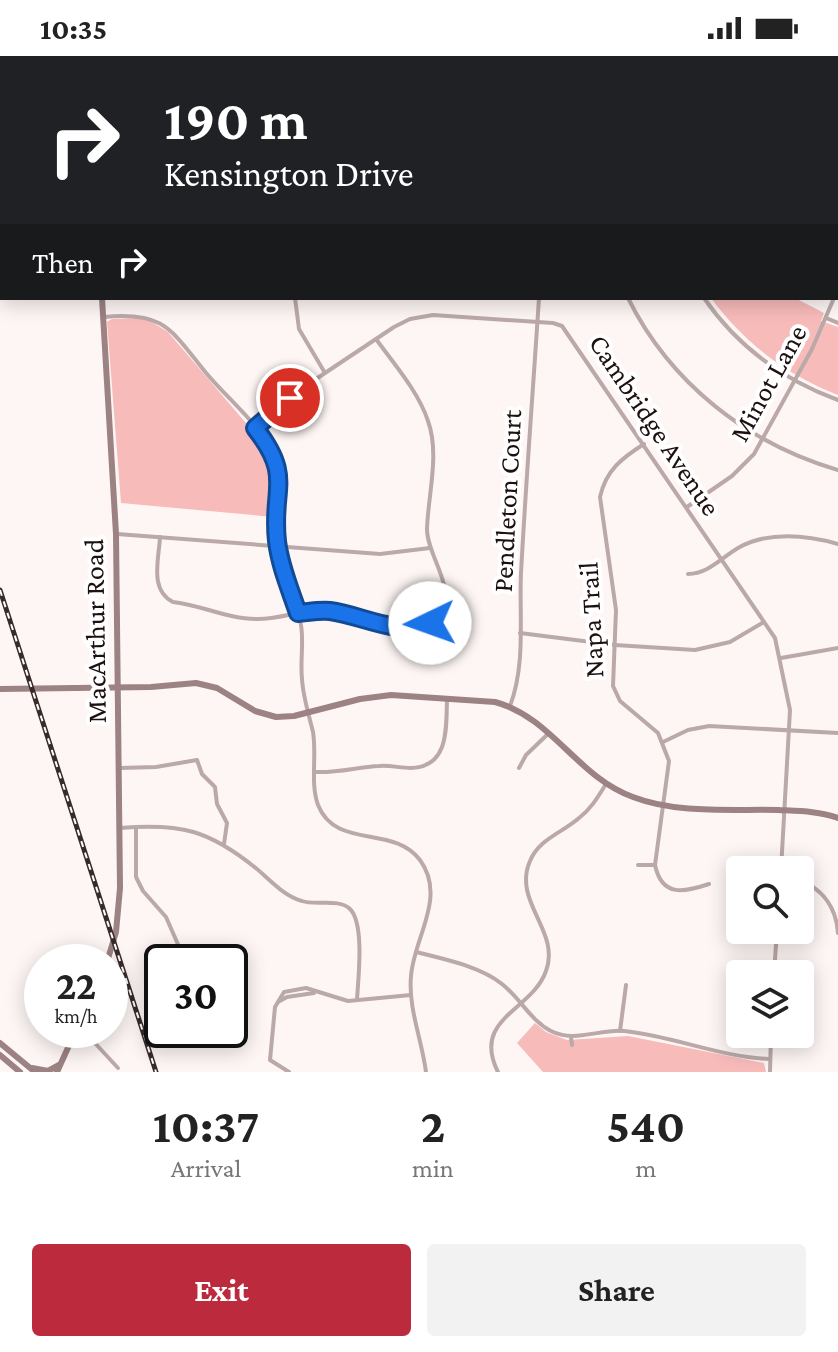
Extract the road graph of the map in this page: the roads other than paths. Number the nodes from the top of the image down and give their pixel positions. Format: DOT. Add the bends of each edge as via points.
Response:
graph roads {
  1 [pos="102,300"];
  2 [pos="295,300"];
  3 [pos="539,300"];
  4 [pos="629,300"];
  5 [pos="706,300"];
  6 [pos="833,300"];
  7 [pos="104,317"];
  8 [pos="826,318"];
  9 [pos="537,322"];
  10 [pos="838,323"];
  11 [pos="376,339"];
  12 [pos="325,373"];
  13 [pos="795,380"];
  14 [pos="838,400"];
  15 [pos="255,428"];
  16 [pos="763,439"];
  17 [pos="644,444"];
  18 [pos="838,470"];
  19 [pos="687,507"];
  20 [pos="116,534"];
  21 [pos="160,537"];
  22 [pos="838,544"];
  23 [pos="278,546"];
  24 [pos="430,548"];
  25 [pos="722,559"];
  26 [pos="688,574"];
  27 [pos="298,613"];
  28 [pos="764,622"];
  29 [pos="520,633"];
  30 [pos="615,645"];
  31 [pos="838,648"];
  32 [pos="781,658"];
  33 [pos="118,688"];
  34 [pos="0,689"];
  35 [pos="447,698"];
  36 [pos="510,706"];
  37 [pos="308,712"];
  38 [pos="789,730"];
  39 [pos="549,733"];
  40 [pos="838,733"];
  41 [pos="663,742"];
  42 [pos="119,768"];
  43 [pos="519,768"];
  44 [pos="315,772"];
  45 [pos="606,784"];
  46 [pos="665,806"];
  47 [pos="784,811"];
  48 [pos="838,818"];
  49 [pos="136,827"];
  50 [pos="120,828"];
  51 [pos="224,844"];
  52 [pos="782,856"];
  53 [pos="638,865"];
  54 [pos="655,865"];
  55 [pos="709,884"];
  56 [pos="814,887"];
  57 [pos="838,933"];
  58 [pos="113,944"];
  59 [pos="178,944"];
  60 [pos="416,952"];
  61 [pos="626,985"];
  62 [pos="411,995"];
  63 [pos="357,1000"];
  64 [pos="521,1003"];
  65 [pos="620,1031"];
  66 [pos="571,1037"];
  67 [pos="0,1043"];
  68 [pos="572,1045"];
  69 [pos="68,1048"];
  70 [pos="99,1048"];
  71 [pos="770,1048"];
  72 [pos="0,1055"];
  73 [pos="769,1059"];
  74 [pos="62,1062"];
  75 [pos="118,1068"];
  76 [pos="33,1070"];
  77 [pos="20,1072"];
  78 [pos="57,1072"];
  79 [pos="289,1072"];
  80 [pos="426,1072"];
  81 [pos="498,1072"];
  82 [pos="770,1072"];
  1 -- 7 [label="street, MacArthur Road"];
  2 -- 12 [label="street" via="299,329"];
  3 -- 9 [label="street, Pendleton Court"];
  4 -- 16 [label="street" via="656,345 690,384"];
  5 -- 13 [label="street" via="743,343"];
  6 -- 8 [label="street, Minot Lane"];
  7 -- 15 [label="street" via="142,316 165,326"];
  7 -- 20 [label="street, MacArthur Road"];
  8 -- 10 [label="street"];
  8 -- 13 [label="street, Minot Lane"];
  9 -- 11 [label="street, Cambridge Avenue" via="425,316"];
  9 -- 17 [label="street, Cambridge Avenue" via="566,330"];
  9 -- 29 [label="street, Pendleton Court"];
  11 -- 12 [label="street, Cambridge Avenue"];
  11 -- 24 [label="street" via="422,406 430,428"];
  12 -- 15 [label="street, Cambridge Avenue"];
  13 -- 14 [label="street"];
  13 -- 16 [label="street, Minot Lane"];
  15 -- 23 [label="street" via="278,470"];
  16 -- 18 [label="street"];
  16 -- 19 [label="street, Minot Lane" via="740,469"];
  17 -- 19 [label="street, Cambridge Avenue"];
  17 -- 30 [label="street, Napa Trail" via="614,465 600,497 616,610"];
  19 -- 25 [label="street, Cambridge Avenue"];
  20 -- 21 [label="street"];
  20 -- 33 [label="street, MacArthur Road"];
  21 -- 23 [label="street"];
  21 -- 27 [label="street" via="157,585 170,600 256,619"];
  22 -- 25 [label="street" via="768,537"];
  23 -- 24 [label="street" via="380,554"];
  23 -- 27 [label="street"];
  24 -- 27 [label="street" via="445,600 426,625 385,625 327,611"];
  25 -- 26 [label="street" via="701,573"];
  25 -- 28 [label="street, Cambridge Avenue"];
  27 -- 37 [label="street"];
  28 -- 30 [label="street" via="706,649"];
  28 -- 32 [label="street, Cambridge Avenue"];
  29 -- 30 [label="street"];
  29 -- 36 [label="street, Pendleton Court"];
  30 -- 41 [label="street, Napa Trail" via="615,692"];
  31 -- 32 [label="street"];
  32 -- 38 [label="street, Cambridge Avenue"];
  33 -- 34 [label="street"];
  33 -- 37 [label="street" via="203,684 265,714"];
  33 -- 42 [label="street, MacArthur Road"];
  35 -- 36 [label="street"];
  35 -- 37 [label="street" via="377,696"];
  35 -- 44 [label="street" via="444,746 426,765"];
  36 -- 39 [label="street"];
  37 -- 44 [label="street"];
  38 -- 40 [label="street"];
  38 -- 41 [label="street" via="703,727"];
  38 -- 47 [label="street, Cambridge Avenue"];
  39 -- 43 [label="street"];
  39 -- 45 [label="street"];
  41 -- 46 [label="street" via="669,769"];
  42 -- 50 [label="street, MacArthur Road"];
  42 -- 51 [label="street" via="197,760 215,787 227,823"];
  44 -- 60 [label="street" via="318,805 335,826 400,843 424,866 431,901"];
  45 -- 46 [label="street"];
  45 -- 64 [label="street" via="581,817 544,841 528,866 525,891 549,958 540,983"];
  46 -- 47 [label="street"];
  46 -- 54 [label="street"];
  47 -- 48 [label="street"];
  47 -- 52 [label="street, Cambridge Avenue"];
  49 -- 50 [label="street"];
  49 -- 51 [label="street" via="199,832"];
  49 -- 59 [label="street" via="136,877 166,917"];
  50 -- 58 [label="street, MacArthur Road" via="120,904"];
  51 -- 63 [label="street" via="289,895 344,906 354,915"];
  53 -- 54 [label="street"];
  54 -- 55 [label="street" via="661,881 675,890"];
  56 -- 57 [label="street" via="835,913"];
  60 -- 62 [label="street"];
  60 -- 64 [label="street" via="487,975"];
  61 -- 65 [label="street"];
  62 -- 63 [label="street"];
  62 -- 80 [label="street"];
  63 -- 79 [label="street" via="315,992 278,1002 270,1060"];
  64 -- 66 [label="street" via="547,1029"];
  64 -- 81 [label="street" via="492,1039"];
  65 -- 66 [label="street"];
  65 -- 73 [label="street"];
  66 -- 68 [label="street"];
  67 -- 76 [label="street"];
  69 -- 74 [label="street"];
  70 -- 75 [label="street"];
  71 -- 73 [label="street"];
  72 -- 77 [label="street"];
  73 -- 82 [label="street"];
  74 -- 76 [label="street" via="48,1071"];
  74 -- 78 [label="street"];
}
